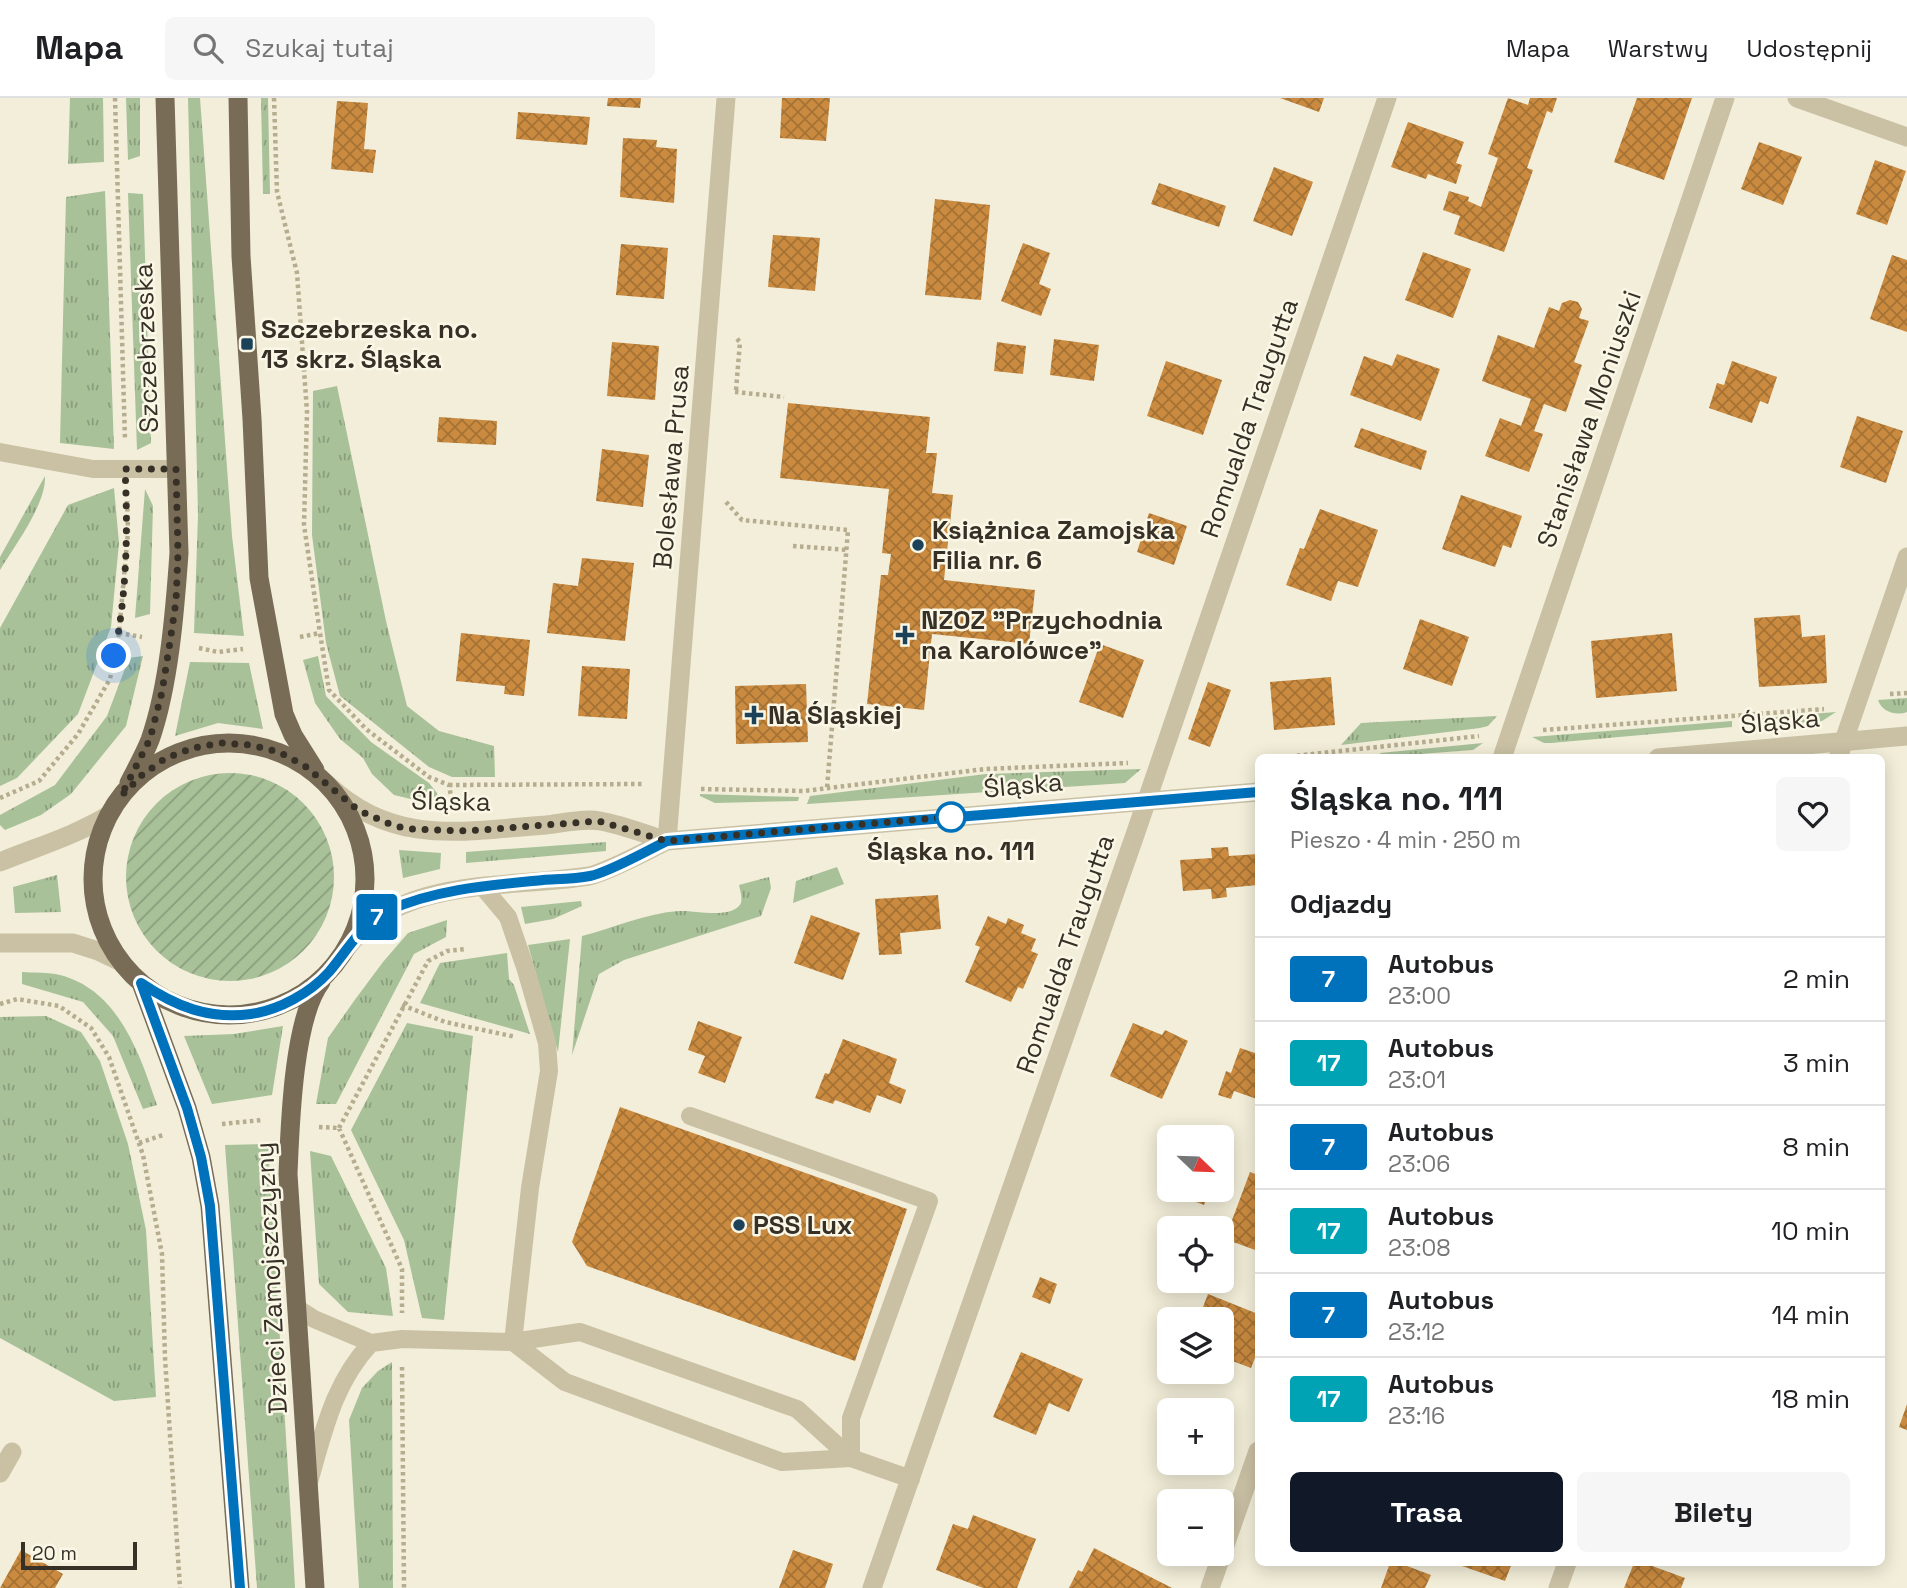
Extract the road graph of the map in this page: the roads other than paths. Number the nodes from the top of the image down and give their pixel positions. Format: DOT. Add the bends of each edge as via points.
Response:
graph roads {
  1 [pos="165,98"];
  2 [pos="237,98"];
  3 [pos="726,98"];
  4 [pos="1387,98"];
  5 [pos="1725,98"];
  6 [pos="1797,98"];
  7 [pos="1907,137"];
  8 [pos="0,452"];
  9 [pos="176,469"];
  10 [pos="1907,557"];
  11 [pos="1907,736"];
  12 [pos="1841,750"];
  13 [pos="1503,754"];
  14 [pos="1750,754"];
  15 [pos="325,782"];
  16 [pos="1255,792"];
  17 [pos="121,796"];
  18 [pos="1146,801"];
  19 [pos="109,815"];
  20 [pos="667,841"];
  21 [pos="0,862"];
  22 [pos="482,886"];
  23 [pos="0,943"];
  24 [pos="346,949"];
  25 [pos="121,962"];
  26 [pos="328,973"];
  27 [pos="141,983"];
  28 [pos="690,1116"];
  29 [pos="297,1308"];
  30 [pos="513,1342"];
  31 [pos="371,1343"];
  32 [pos="12,1452"];
  33 [pos="851,1458"];
  34 [pos="1255,1460"];
  35 [pos="0,1473"];
  36 [pos="911,1479"];
  37 [pos="309,1485"];
  38 [pos="1566,1566"];
  39 [pos="240,1588"];
  40 [pos="315,1588"];
  41 [pos="872,1588"];
  42 [pos="1210,1588"];
  43 [pos="1558,1588"];
  1 -- 9 [label="main road, Szczebrzeska"];
  2 -- 15 [label="main road" via="259,578 284,714 304,755"];
  3 -- 20 [label="street, Bolesława Prusa"];
  4 -- 18 [label="street, Romualda Traugutta"];
  5 -- 13 [label="street, Stanisława Moniuszki"];
  6 -- 7 [label="street"];
  8 -- 9 [label="lane" via="93,469"];
  9 -- 17 [label="main road, Szczebrzeska" via="176,601 162,692 150,739"];
  10 -- 12 [label="street"];
  11 -- 12 [label="street, Śląska"];
  12 -- 14 [label="street, Śląska"];
  15 -- 17 [label="main road" via="279,752 222,743 166,758"];
  15 -- 20 [label="street, Śląska" via="358,810 394,826 467,831 598,821"];
  15 -- 24 [label="main road" via="358,835 364,864 360,912"];
  16 -- 18 [label="street, Śląska"];
  17 -- 19 [label="main road"];
  18 -- 20 [label="street, Śląska"];
  18 -- 36 [label="street, Romualda Traugutta"];
  19 -- 21 [label="street" via="60,841"];
  19 -- 25 [label="main road" via="96,849 94,897 108,942"];
  20 -- 22 [label="street, Śląska" via="593,875"];
  22 -- 24 [label="street, Śląska" via="386,912 363,928"];
  22 -- 30 [label="lane" via="508,917 547,1043 549,1071"];
  23 -- 25 [label="street" via="72,943"];
  24 -- 26 [label="main road"];
  25 -- 27 [label="main road"];
  26 -- 27 [label="main road" via="280,1006 242,1014 193,1010 166,1000"];
  26 -- 29 [label="main road, Dzieci Zamojszczyzny" via="310,1000 304,1023 291,1122 288,1174"];
  27 -- 39 [label="main road, Dzieci Zamojszczyzny" via="187,1108 210,1206"];
  28 -- 33 [label="lane" via="929,1200 851,1418"];
  29 -- 31 [label="lane"];
  29 -- 37 [label="main road, Dzieci Zamojszczyzny"];
  30 -- 31 [label="lane" via="402,1339"];
  30 -- 33 [label="lane" via="565,1382 782,1462"];
  30 -- 33 [label="lane" via="580,1332 797,1409"];
  31 -- 37 [label="lane" via="355,1360 331,1407"];
  32 -- 35 [label="street"];
  33 -- 36 [label="lane"];
  34 -- 42 [label="street"];
  36 -- 41 [label="street, Romualda Traugutta"];
  37 -- 40 [label="main road, Dzieci Zamojszczyzny"];
  38 -- 43 [label="street"];
}
